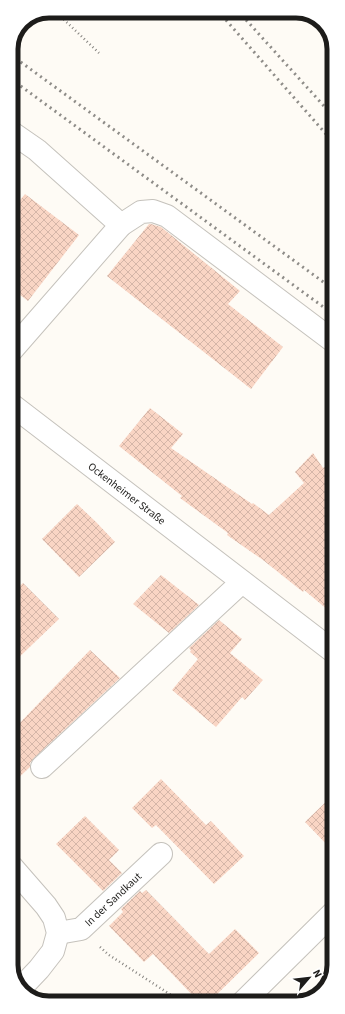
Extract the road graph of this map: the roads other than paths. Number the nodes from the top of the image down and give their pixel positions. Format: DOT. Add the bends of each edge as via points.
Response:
graph roads {
  1 [pos="18,137"];
  2 [pos="121,225"];
  3 [pos="327,336"];
  4 [pos="18,344"];
  5 [pos="18,411"];
  6 [pos="242,582"];
  7 [pos="327,647"];
  8 [pos="42,767"];
  9 [pos="161,854"];
  10 [pos="18,874"];
  11 [pos="327,919"];
  12 [pos="58,933"];
  13 [pos="24,984"];
  14 [pos="249,996"];
  1 -- 2 [label="main road" via="37,150"];
  2 -- 3 [label="main road" via="141,212 153,211 167,216"];
  2 -- 4 [label="main road"];
  5 -- 6 [label="main road, Ockenheimer Straße"];
  6 -- 7 [label="main road, Ockenheimer Straße"];
  6 -- 8 [label="main road"];
  9 -- 12 [label="main road, In der Sandkaut" via="81,929"];
  10 -- 12 [label="main road" via="46,906 54,918"];
  11 -- 14 [label="main road"];
  12 -- 13 [label="main road" via="53,951"];
}
